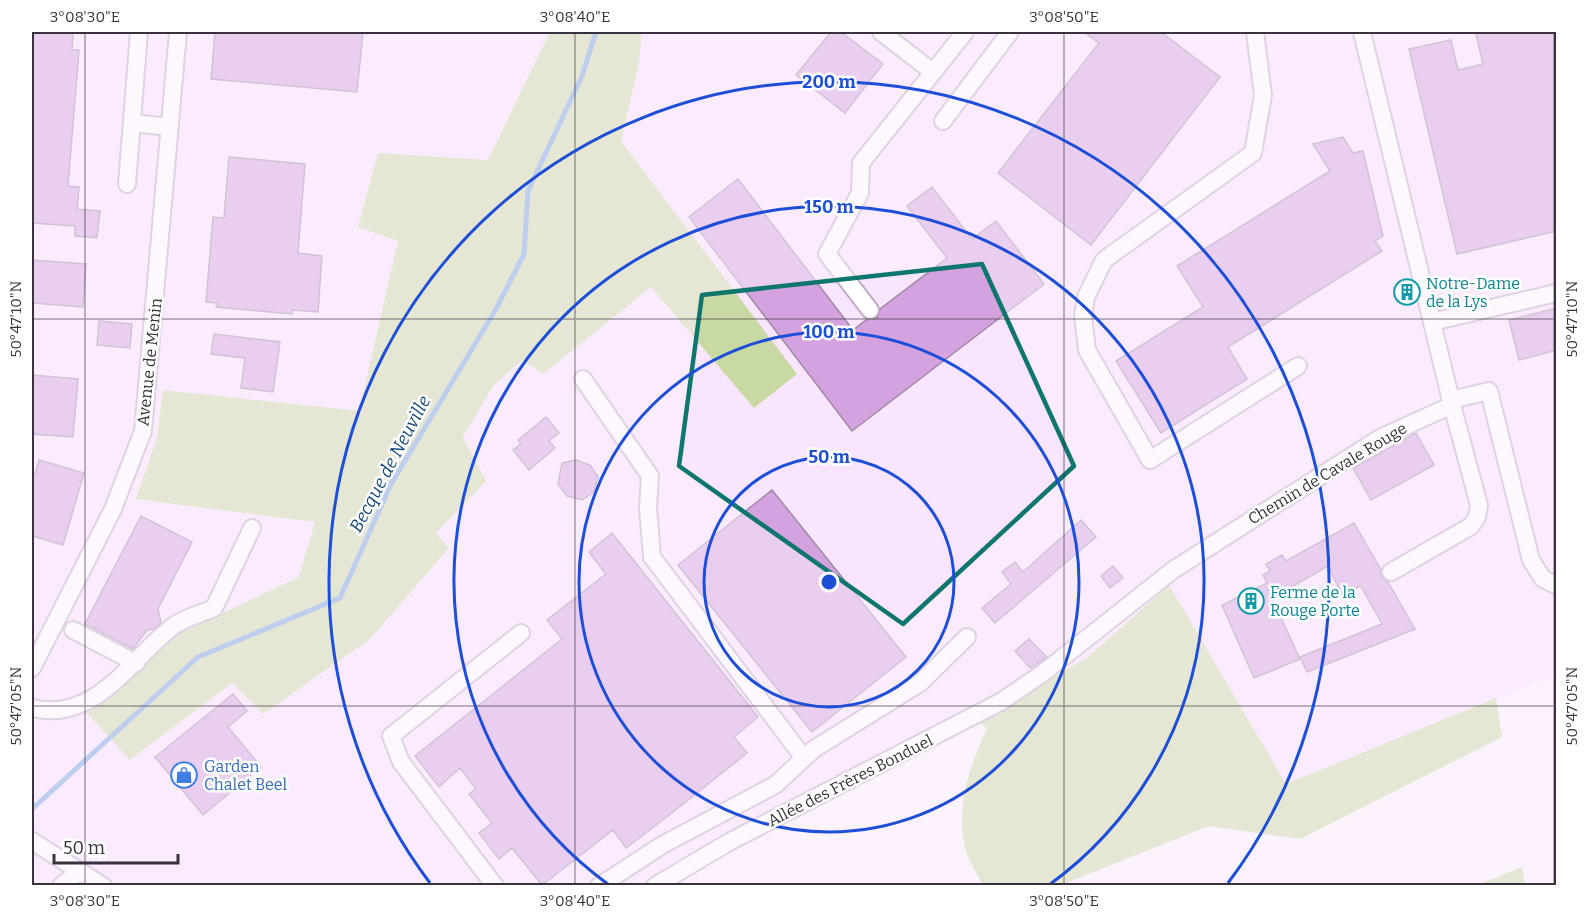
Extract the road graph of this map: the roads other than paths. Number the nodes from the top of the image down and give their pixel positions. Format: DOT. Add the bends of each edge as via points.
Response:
graph roads {
  1 [pos="139,32"];
  2 [pos="178,32"];
  3 [pos="881,32"];
  4 [pos="965,32"];
  5 [pos="1010,32"];
  6 [pos="1254,32"];
  7 [pos="1362,32"];
  8 [pos="933,72"];
  9 [pos="943,121"];
  10 [pos="132,123"];
  11 [pos="170,127"];
  12 [pos="127,184"];
  13 [pos="1557,293"];
  14 [pos="870,310"];
  15 [pos="1432,322"];
  16 [pos="1298,366"];
  17 [pos="583,379"];
  18 [pos="1451,403"];
  19 [pos="252,528"];
  20 [pos="1391,572"];
  21 [pos="1557,585"];
  22 [pos="74,630"];
  23 [pos="521,633"];
  24 [pos="968,638"];
  25 [pos="136,663"];
  26 [pos="32,668"];
  27 [pos="1043,673"];
  28 [pos="32,708"];
  29 [pos="804,758"];
  30 [pos="32,841"];
  31 [pos="80,871"];
  32 [pos="61,885"];
  33 [pos="103,885"];
  34 [pos="495,885"];
  35 [pos="599,885"];
  36 [pos="655,885"];
  1 -- 10 [label="street"];
  2 -- 11 [label="street, Avenue de Menin"];
  3 -- 8 [label="street"];
  4 -- 8 [label="street"];
  5 -- 9 [label="street"];
  6 -- 16 [label="street" via="1263,95 1253,153 1104,260 1086,297 1084,336 1087,350 1150,460"];
  7 -- 15 [label="street"];
  8 -- 14 [label="street" via="861,163 860,192 827,254"];
  10 -- 11 [label="street"];
  10 -- 12 [label="street"];
  11 -- 26 [label="street, Avenue de Menin" via="143,431 113,509"];
  13 -- 15 [label="street"];
  15 -- 18 [label="street"];
  17 -- 29 [label="street" via="650,476 652,556"];
  18 -- 20 [label="street" via="1479,505 1478,516 1471,526"];
  18 -- 21 [label="street, Chemin de Cavale Rouge" via="1489,391 1531,560 1543,579"];
  18 -- 27 [label="street, Chemin de Cavale Rouge" via="1380,438 1182,564"];
  19 -- 25 [label="street" via="214,608 173,626"];
  22 -- 25 [label="street"];
  23 -- 34 [label="street" via="391,736 401,762"];
  24 -- 29 [label="street" via="920,683"];
  25 -- 28 [label="street" via="94,700 67,710"];
  27 -- 36 [label="street, Allée des Frères Bonduel" via="986,710 729,842"];
  29 -- 35 [label="street" via="775,785 664,844"];
  30 -- 31 [label="street"];
  31 -- 32 [label="street"];
  31 -- 33 [label="street"];
}
